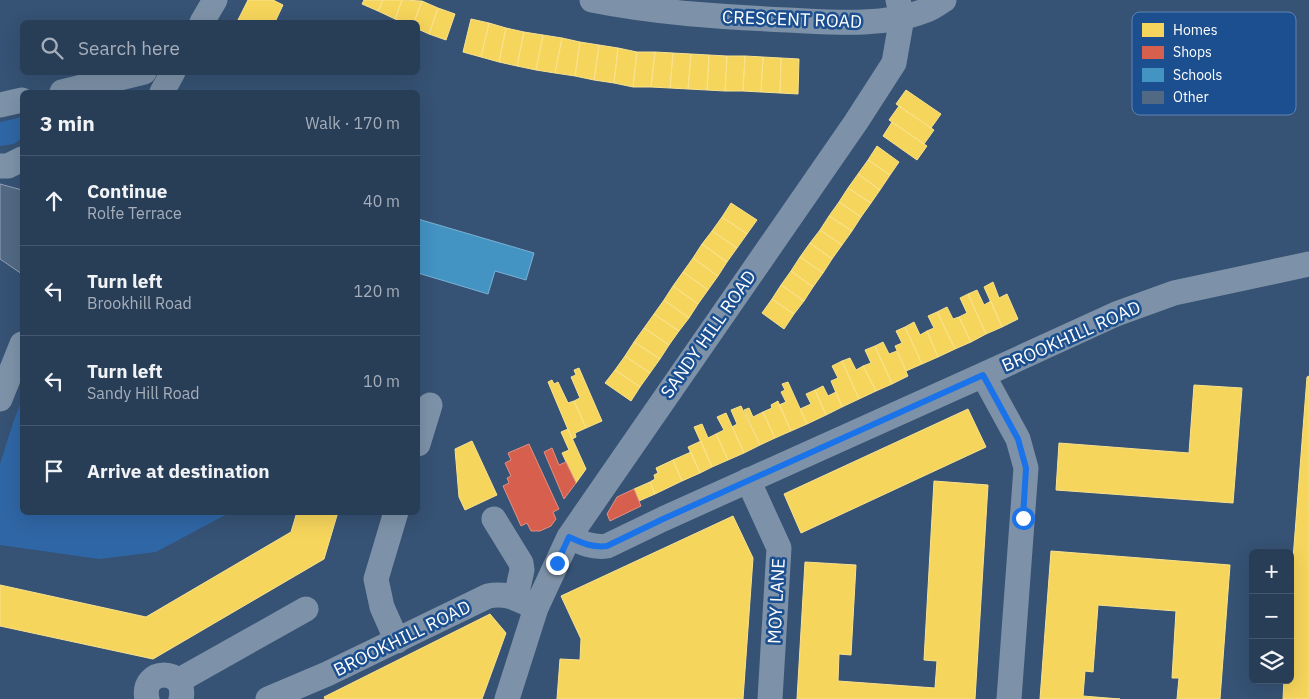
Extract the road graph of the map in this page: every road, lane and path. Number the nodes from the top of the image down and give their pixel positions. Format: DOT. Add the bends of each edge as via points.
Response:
graph roads {
  1 [pos="215,0"];
  2 [pos="592,0"];
  3 [pos="944,0"];
  4 [pos="900,8"];
  5 [pos="203,20"];
  6 [pos="132,75"];
  7 [pos="70,90"];
  8 [pos="20,100"];
  9 [pos="0,105"];
  10 [pos="20,160"];
  11 [pos="0,166"];
  12 [pos="1309,264"];
  13 [pos="20,349"];
  14 [pos="983,375"];
  15 [pos="0,399"];
  16 [pos="430,405"];
  17 [pos="420,438"];
  18 [pos="748,480"];
  19 [pos="395,515"];
  20 [pos="494,519"];
  21 [pos="569,537"];
  22 [pos="526,603"];
  23 [pos="306,609"];
  24 [pos="398,641"];
  25 [pos="180,690"];
  26 [pos="147,699"];
  27 [pos="268,699"];
  28 [pos="507,699"];
  29 [pos="770,699"];
  30 [pos="1009,699"];
  1 -- 5 [label="street"];
  2 -- 4 [label="street, CRESCENT ROAD" via="717,17 828,22 872,22"];
  3 -- 4 [label="street" via="924,11"];
  4 -- 21 [label="street, SANDY HILL ROAD" via="894,63"];
  6 -- 7 [label="street"];
  8 -- 9 [label="street"];
  10 -- 11 [label="street"];
  12 -- 14 [label="street, BROOKHILL ROAD" via="1174,293 1140,304"];
  13 -- 15 [label="street"];
  14 -- 18 [label="street, BROOKHILL ROAD"];
  14 -- 30 [label="street" via="1018,439 1026,468"];
  16 -- 17 [label="street"];
  18 -- 21 [label="street, BROOKHILL ROAD" via="607,546 598,547"];
  18 -- 29 [label="street, MOY LANE" via="779,548"];
  19 -- 24 [label="street" via="376,579 382,607"];
  20 -- 22 [label="street" via="521,563"];
  21 -- 22 [label="street, SANDY HILL ROAD"];
  22 -- 24 [label="street, BROOKHILL ROAD" via="499,594 488,596"];
  22 -- 28 [label="street, SANDY HILL ROAD"];
  23 -- 25 [label="street"];
  24 -- 27 [label="street, BROOKHILL ROAD"];
  25 -- 26 [label="street" via="172,676 156,676 147,686"];
}
